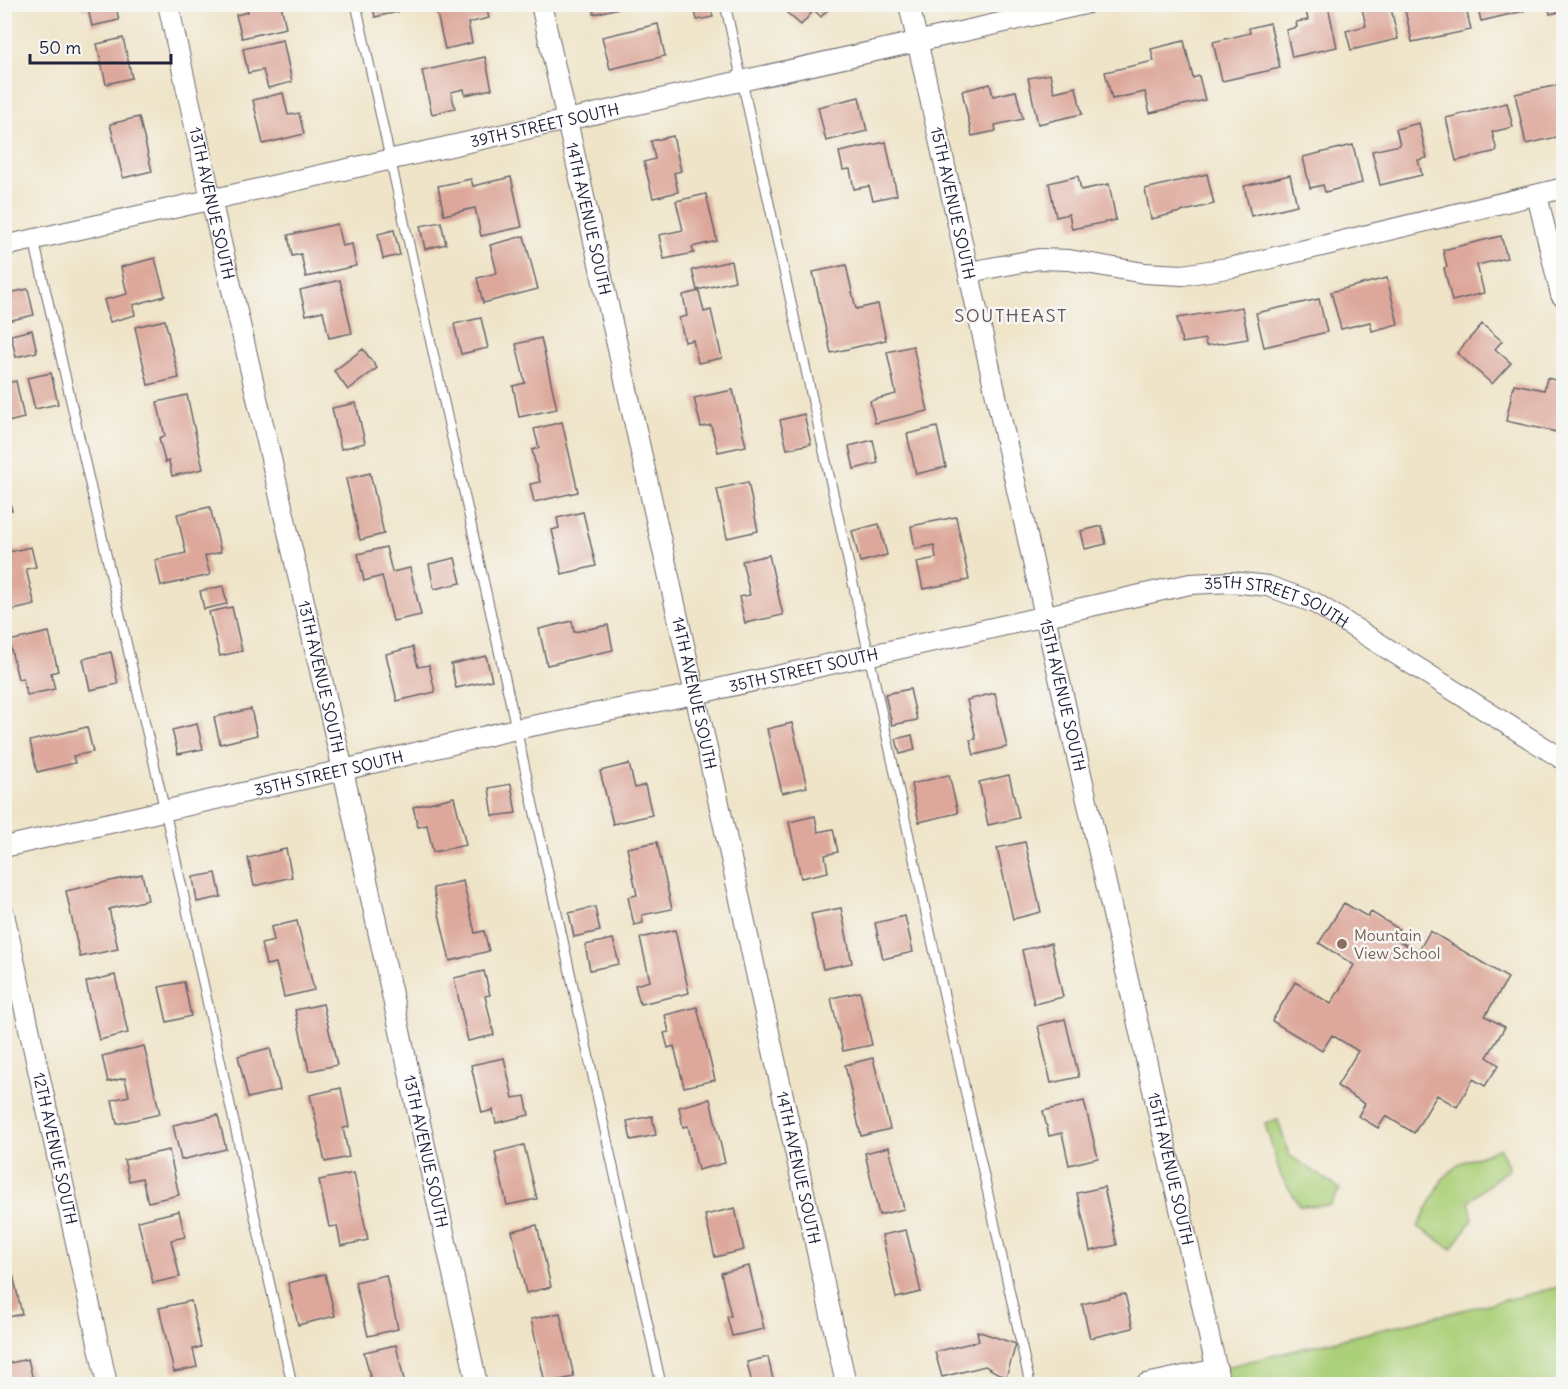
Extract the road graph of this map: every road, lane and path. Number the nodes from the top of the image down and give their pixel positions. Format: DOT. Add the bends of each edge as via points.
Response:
graph roads {
  1 [pos="168,4"];
  2 [pos="356,4"];
  3 [pos="541,4"];
  4 [pos="725,4"];
  5 [pos="909,4"];
  6 [pos="1080,5"];
  7 [pos="918,42"];
  8 [pos="742,82"];
  9 [pos="567,121"];
  10 [pos="390,161"];
  11 [pos="1563,188"];
  12 [pos="1537,195"];
  13 [pos="211,200"];
  14 [pos="34,240"];
  15 [pos="4,246"];
  16 [pos="969,272"];
  17 [pos="1561,295"];
  18 [pos="1045,616"];
  19 [pos="869,655"];
  20 [pos="695,694"];
  21 [pos="516,729"];
  22 [pos="1563,760"];
  23 [pos="343,770"];
  24 [pos="165,811"];
  25 [pos="4,847"];
  26 [pos="4,914"];
  27 [pos="1219,1377"];
  28 [pos="106,1384"];
  29 [pos="292,1384"];
  30 [pos="477,1384"];
  31 [pos="661,1384"];
  32 [pos="846,1384"];
  33 [pos="1030,1384"];
  34 [pos="1146,1384"];
  1 -- 13 [label="street, 13TH AVENUE SOUTH"];
  2 -- 10 [label="lane"];
  3 -- 9 [label="street, 14TH AVENUE SOUTH"];
  4 -- 8 [label="lane"];
  5 -- 7 [label="street, 15TH AVENUE SOUTH"];
  6 -- 7 [label="street, 39TH STREET SOUTH"];
  7 -- 8 [label="street, 39TH STREET SOUTH"];
  7 -- 16 [label="street, 15TH AVENUE SOUTH"];
  8 -- 9 [label="street, 39TH STREET SOUTH"];
  8 -- 19 [label="lane"];
  9 -- 10 [label="street, 39TH STREET SOUTH"];
  9 -- 20 [label="street, 14TH AVENUE SOUTH"];
  10 -- 13 [label="street, 39TH STREET SOUTH"];
  10 -- 21 [label="lane"];
  11 -- 12 [label="street"];
  12 -- 16 [label="street" via="1234,267 1183,275 1040,259"];
  12 -- 17 [label="street"];
  13 -- 14 [label="street, 39TH STREET SOUTH"];
  13 -- 23 [label="street, 13TH AVENUE SOUTH"];
  14 -- 15 [label="street, 39TH STREET SOUTH"];
  14 -- 24 [label="lane"];
  16 -- 18 [label="street, 15TH AVENUE SOUTH"];
  18 -- 19 [label="street, 35TH STREET SOUTH"];
  18 -- 22 [label="street, 35TH STREET SOUTH" via="1190,584 1232,582 1268,586 1316,603"];
  18 -- 27 [label="street, 15TH AVENUE SOUTH"];
  19 -- 20 [label="street, 35TH STREET SOUTH"];
  19 -- 33 [label="lane"];
  20 -- 21 [label="street, 35TH STREET SOUTH"];
  20 -- 32 [label="street, 14TH AVENUE SOUTH"];
  21 -- 23 [label="street, 35TH STREET SOUTH"];
  21 -- 31 [label="lane"];
  23 -- 24 [label="street, 35TH STREET SOUTH"];
  23 -- 30 [label="street, 13TH AVENUE SOUTH"];
  24 -- 25 [label="street, 35TH STREET SOUTH"];
  24 -- 29 [label="lane"];
  26 -- 28 [label="street, 12TH AVENUE SOUTH"];
  27 -- 34 [label="street"];
}
